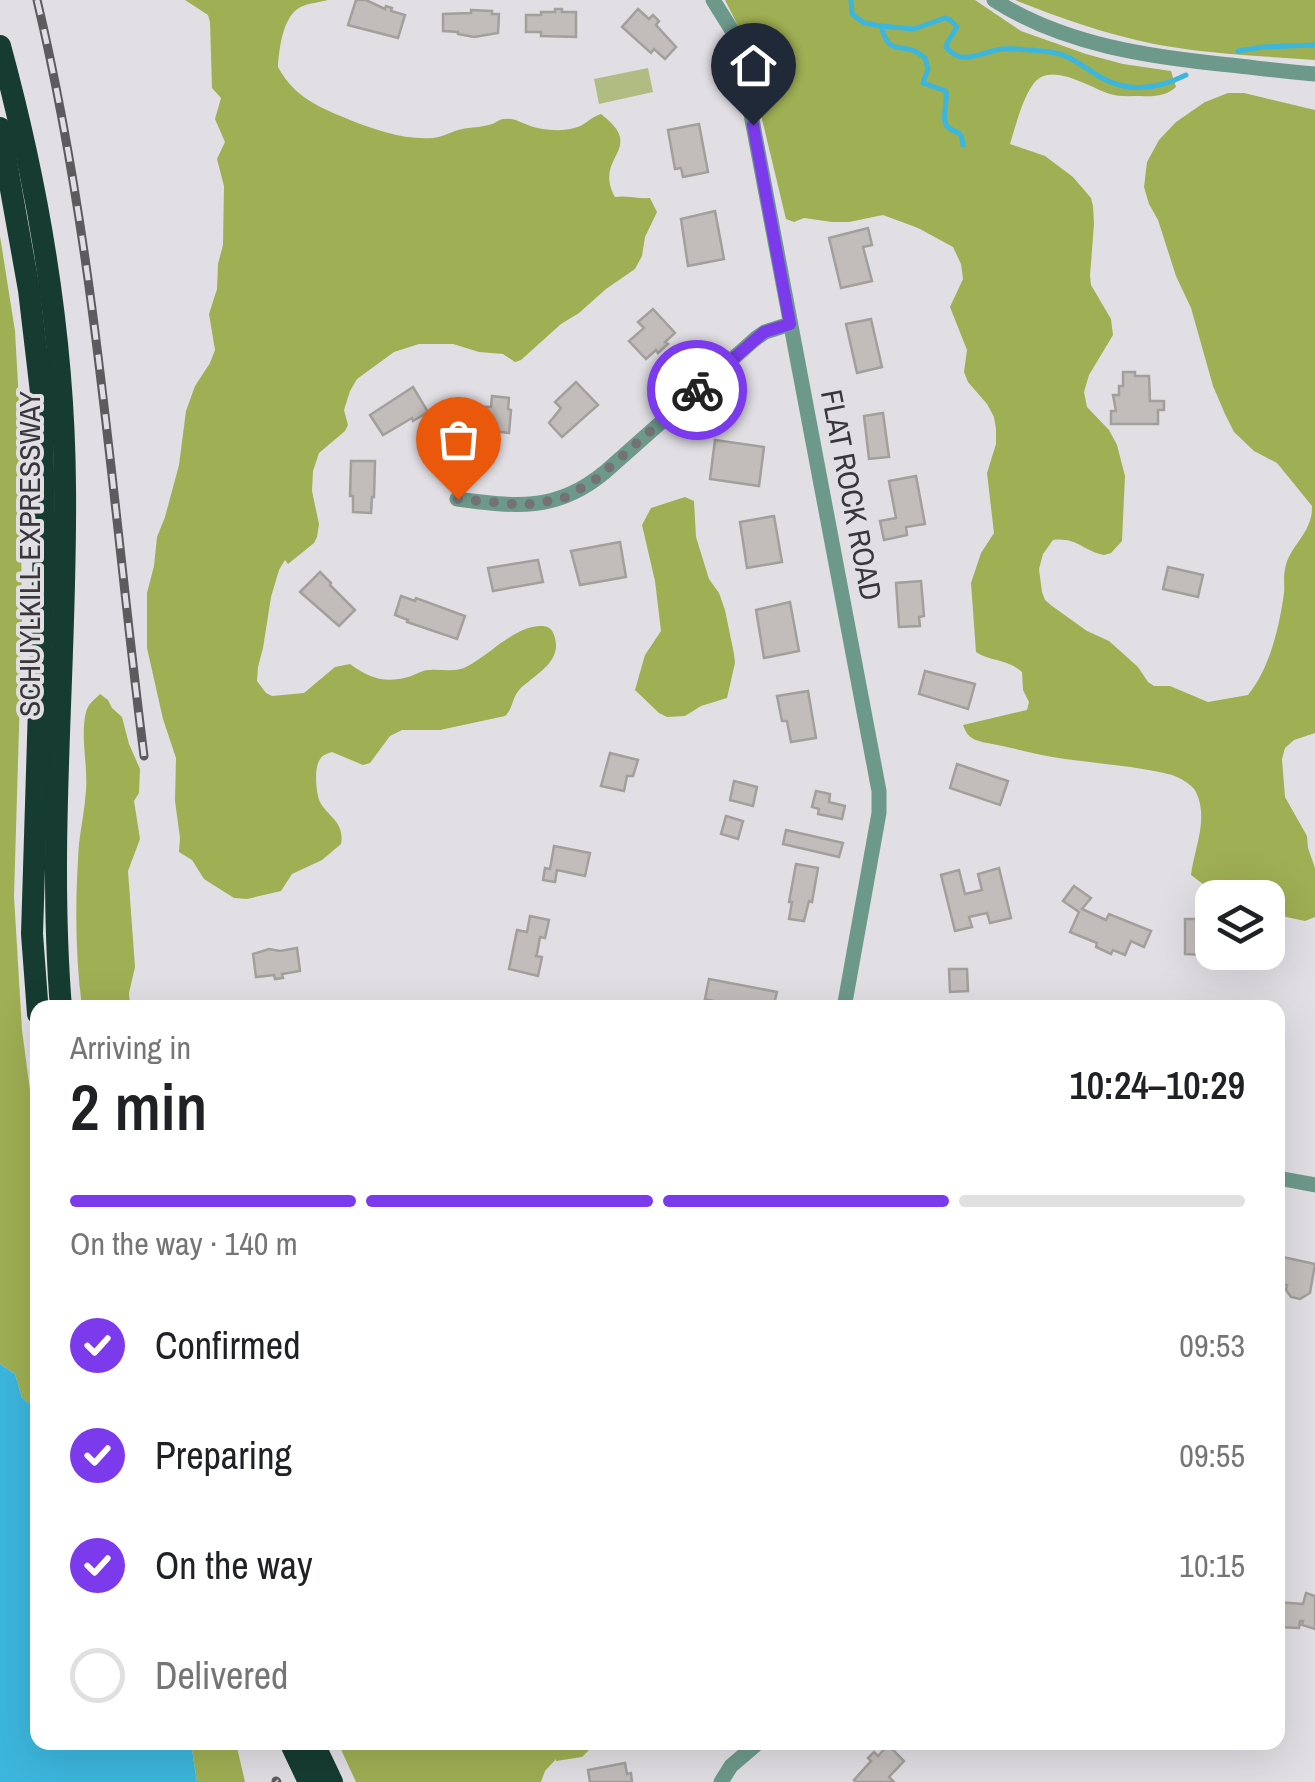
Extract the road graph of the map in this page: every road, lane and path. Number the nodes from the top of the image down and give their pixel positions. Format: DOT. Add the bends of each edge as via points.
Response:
graph roads {
  1 [pos="713,0"];
  2 [pos="994,0"];
  3 [pos="0,46"];
  4 [pos="1315,74"];
  5 [pos="0,128"];
  6 [pos="790,324"];
  7 [pos="458,499"];
  8 [pos="37,1000"];
  9 [pos="61,1000"];
  10 [pos="845,1000"];
  11 [pos="1285,1180"];
  12 [pos="1315,1186"];
  13 [pos="294,1750"];
  14 [pos="317,1750"];
  15 [pos="748,1750"];
  16 [pos="309,1782"];
  17 [pos="332,1782"];
  18 [pos="721,1782"];
  1 -- 6 [label="street, FLAT ROCK ROAD" via="740,56"];
  2 -- 4 [label="street" via="1038,24 1136,52"];
  3 -- 9 [label="highway, SCHUYLKILL EXPRESSWAY" via="45,251 63,424"];
  5 -- 8 [label="highway, SCHUYLKILL EXPRESSWAY" via="42,401 32,934"];
  6 -- 7 [label="street" via="755,339 579,491 524,505"];
  6 -- 10 [label="street, FLAT ROCK ROAD" via="879,790"];
  11 -- 12 [label="street"];
  13 -- 16 [label="highway"];
  14 -- 17 [label="highway"];
  15 -- 18 [label="street"];
}
